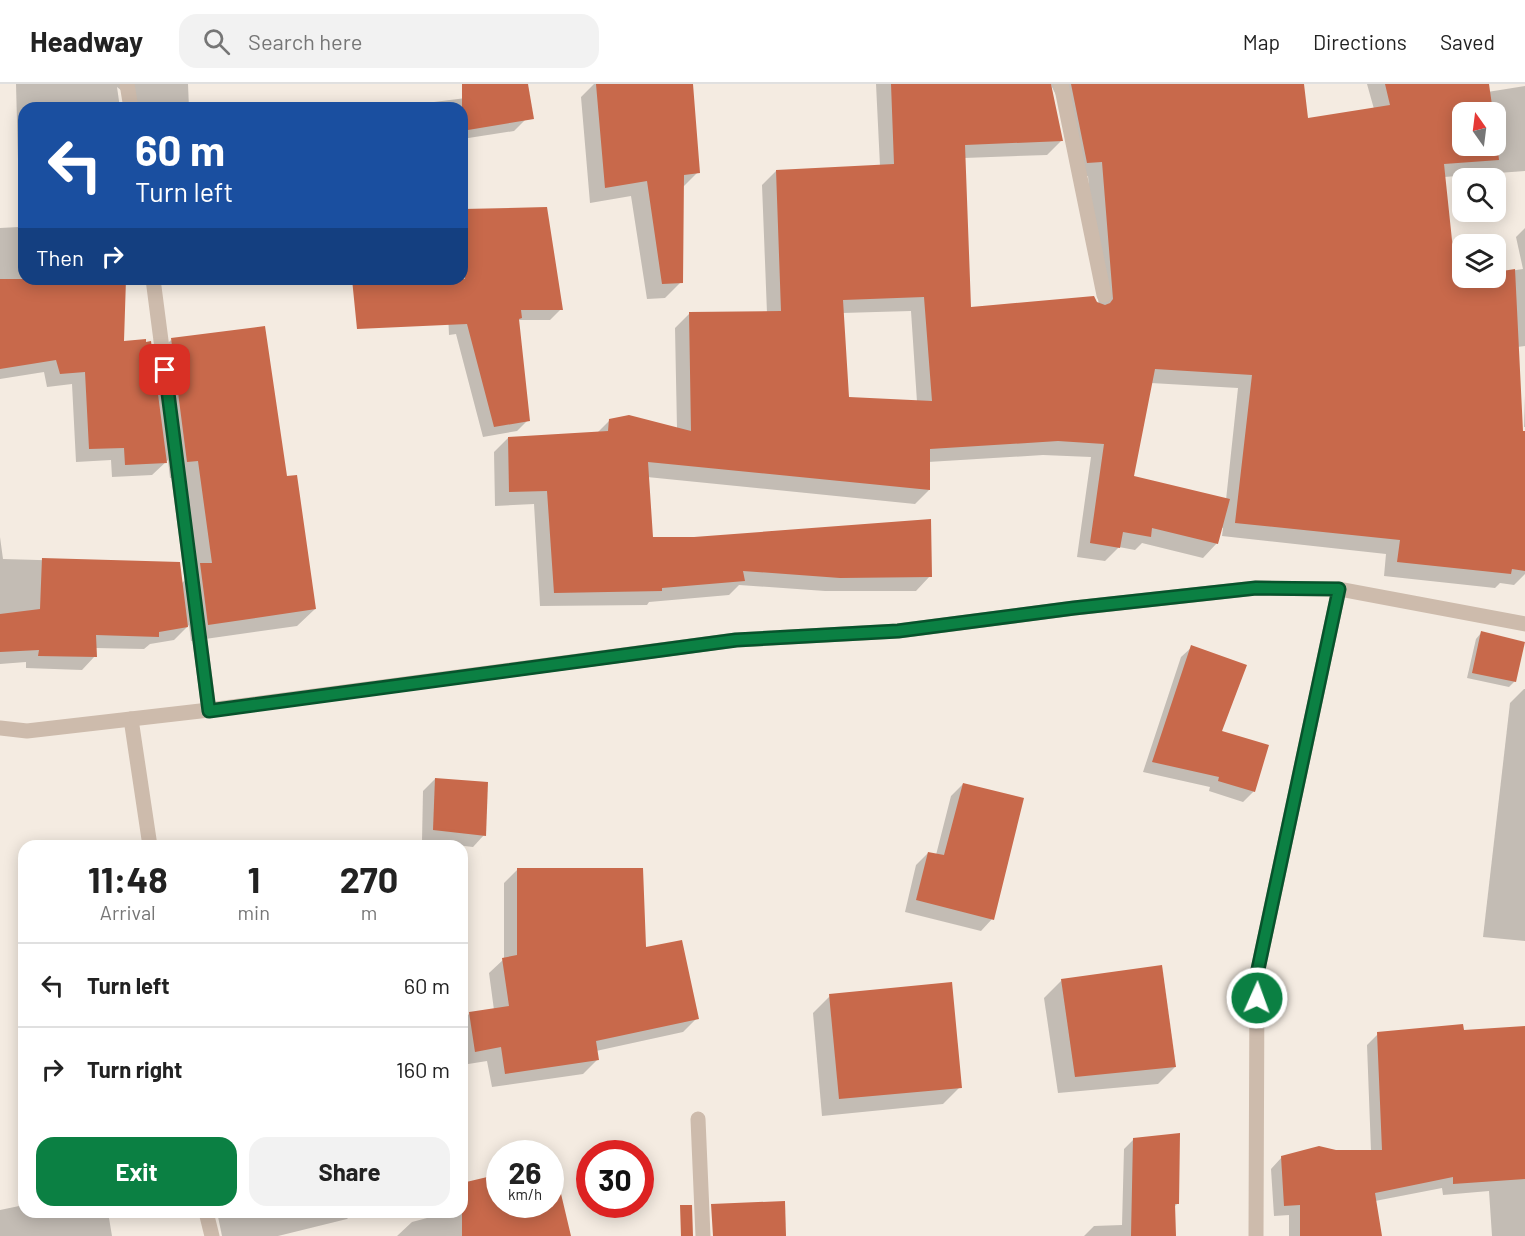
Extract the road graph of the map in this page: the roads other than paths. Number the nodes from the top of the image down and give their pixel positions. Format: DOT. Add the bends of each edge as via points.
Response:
graph roads {
  1 [pos="127,84"];
  2 [pos="1061,84"];
  3 [pos="129,102"];
  4 [pos="154,285"];
  5 [pos="1104,295"];
  6 [pos="1339,589"];
  7 [pos="1525,624"];
  8 [pos="209,711"];
  9 [pos="131,719"];
  10 [pos="0,728"];
  11 [pos="149,840"];
  12 [pos="698,1119"];
  13 [pos="208,1218"];
  14 [pos="212,1236"];
  15 [pos="703,1236"];
  16 [pos="1256,1236"];
  1 -- 3 [label="street"];
  2 -- 5 [label="street"];
  4 -- 8 [label="street"];
  6 -- 7 [label="street"];
  6 -- 8 [label="street" via="1256,588 898,631 736,640"];
  6 -- 16 [label="street" via="1257,974"];
  8 -- 9 [label="street"];
  9 -- 10 [label="street" via="27,731"];
  9 -- 11 [label="street"];
  12 -- 15 [label="street"];
  13 -- 14 [label="street"];
}
